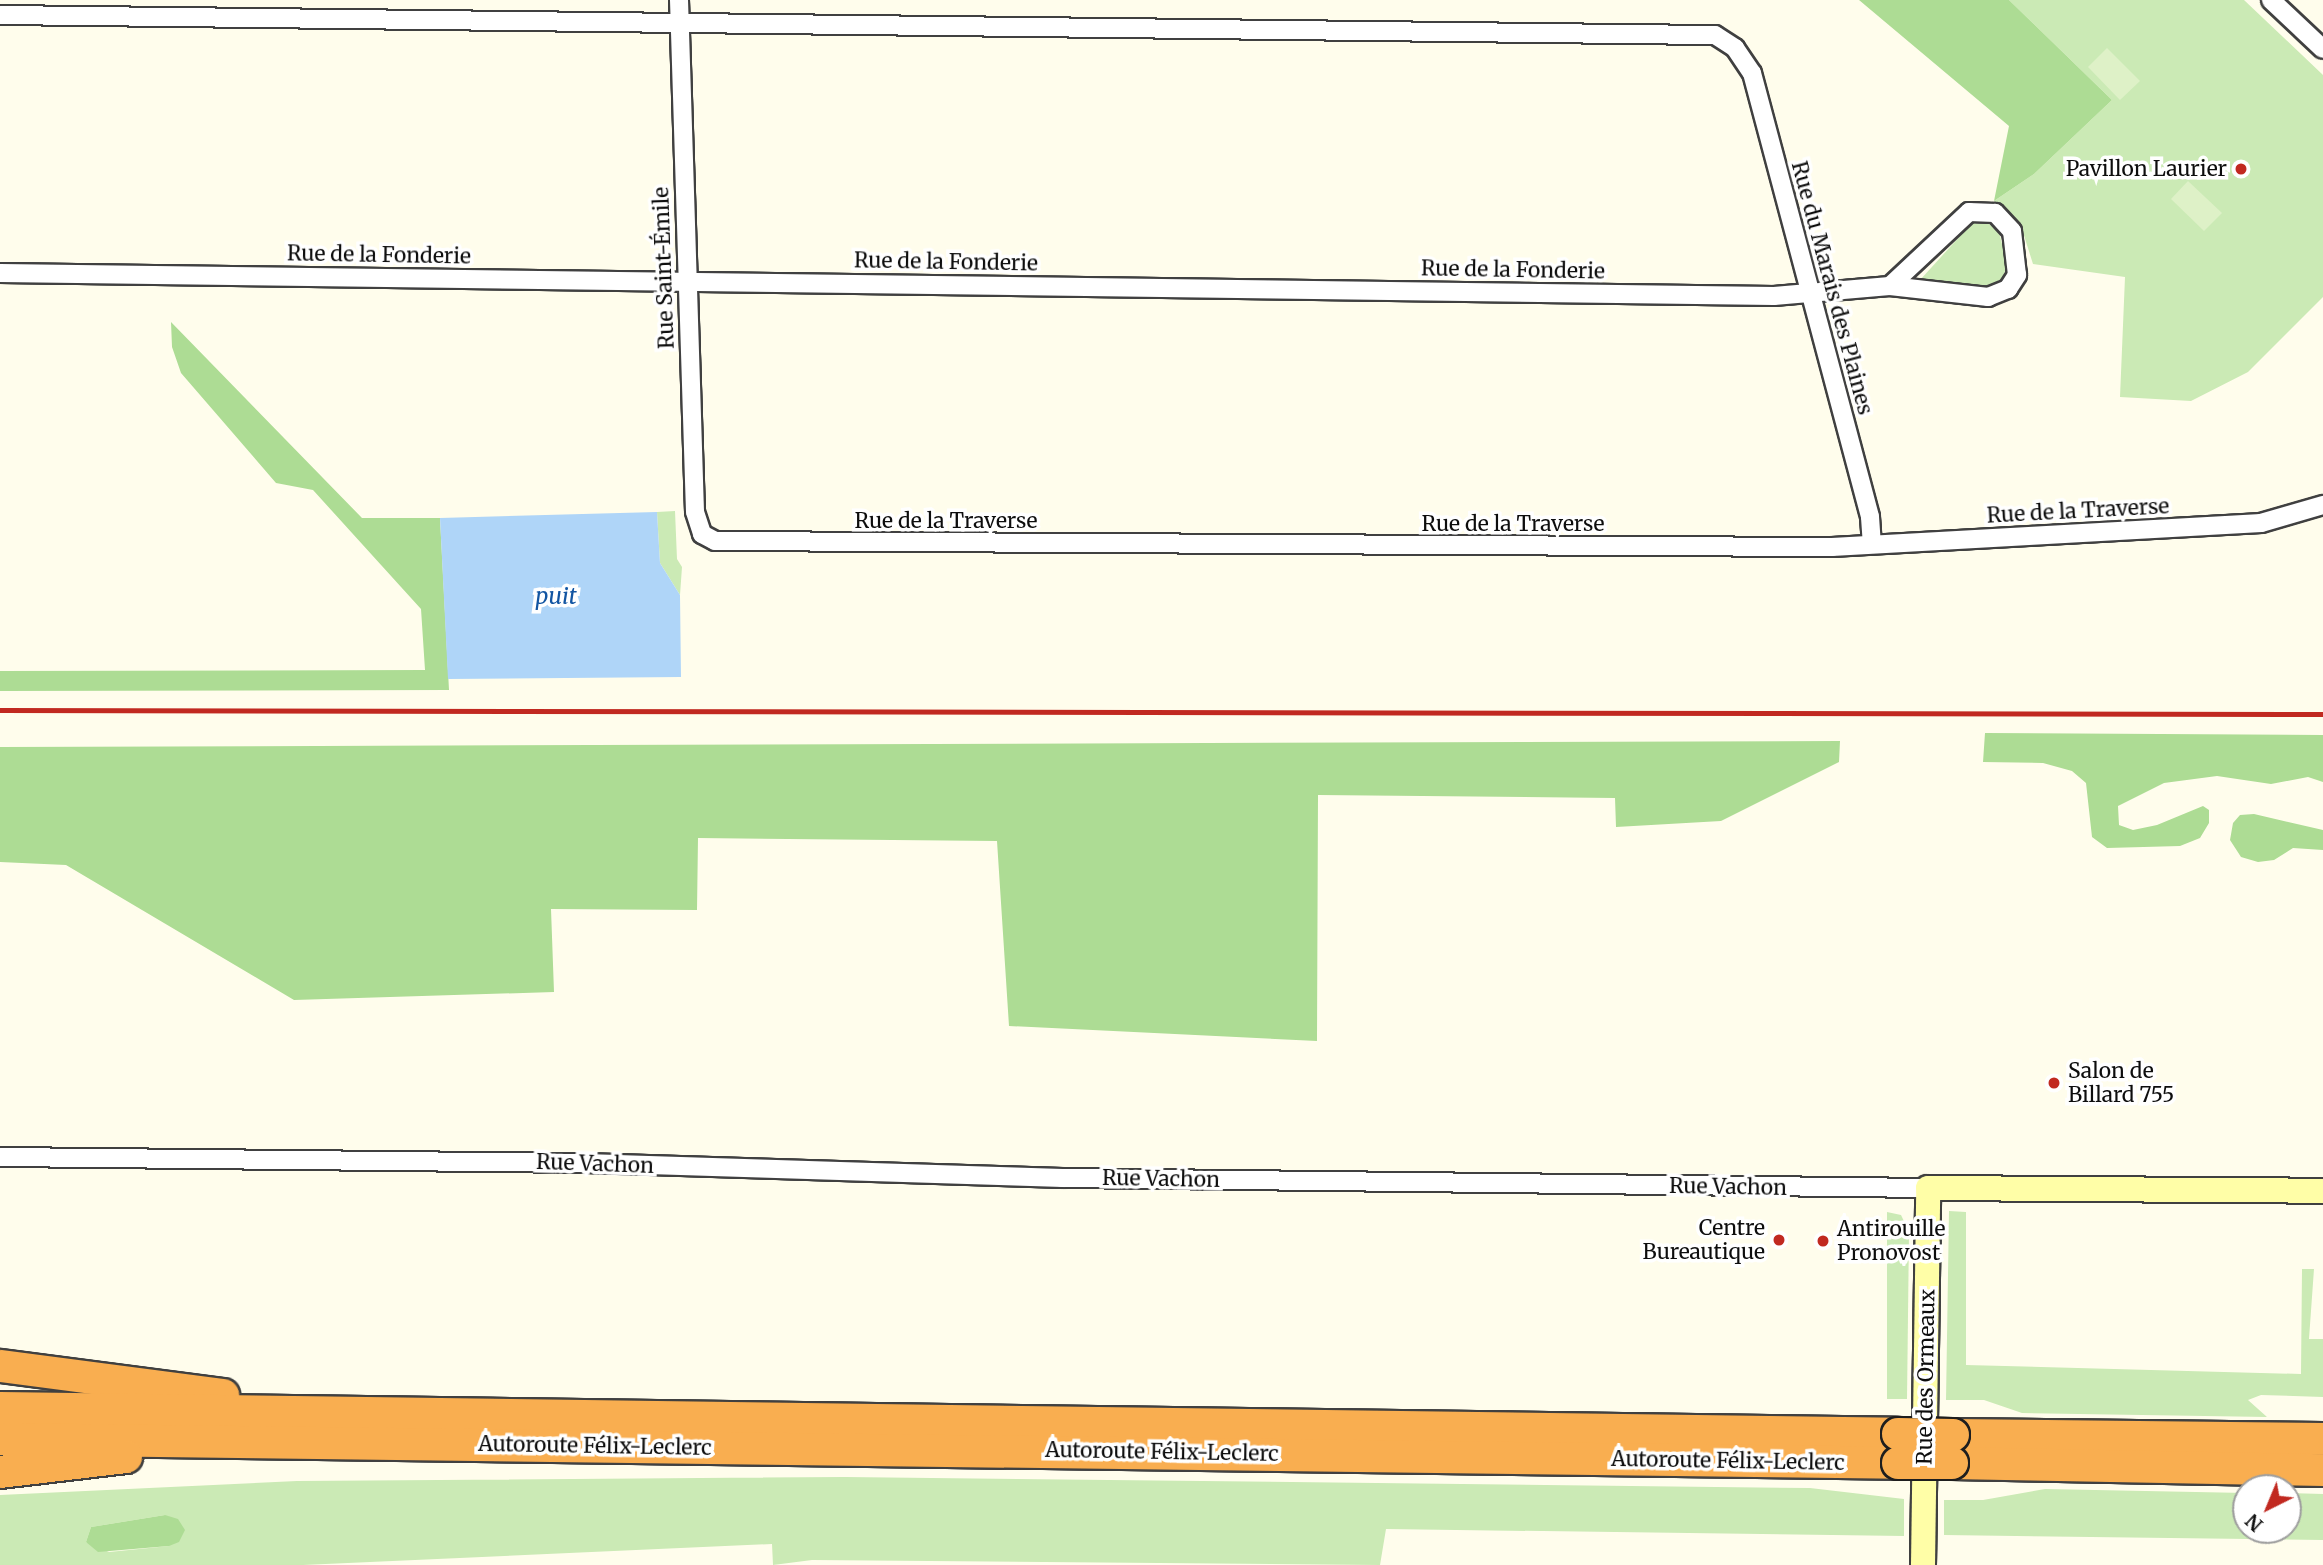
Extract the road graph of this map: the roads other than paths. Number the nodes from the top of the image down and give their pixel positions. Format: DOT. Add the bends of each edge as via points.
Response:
graph roads {
  1 [pos="679,0"];
  2 [pos="2272,0"];
  3 [pos="0,15"];
  4 [pos="680,24"];
  5 [pos="2323,49"];
  6 [pos="0,272"];
  7 [pos="687,283"];
  8 [pos="1890,286"];
  9 [pos="1809,294"];
  10 [pos="2323,505"];
  11 [pos="702,534"];
  12 [pos="1872,544"];
  13 [pos="0,1157"];
  14 [pos="1928,1188"];
  15 [pos="2323,1191"];
  16 [pos="0,1366"];
  17 [pos="0,1408"];
  18 [pos="352,1413"];
  19 [pos="0,1439"];
  20 [pos="2323,1439"];
  21 [pos="252,1441"];
  22 [pos="1898,1448"];
  23 [pos="1952,1449"];
  24 [pos="2323,1470"];
  25 [pos="0,1472"];
  26 [pos="1923,1565"];
  1 -- 4 [label="street, Rue Saint-Émile"];
  2 -- 5 [label="street"];
  3 -- 4 [label="street"];
  4 -- 7 [label="street, Rue Saint-Émile"];
  4 -- 9 [label="street, Rue du Marais des Plaines" via="1708,34 1735,48 1752,73"];
  6 -- 7 [label="street, Rue de la Fonderie"];
  7 -- 9 [label="street, Rue de la Fonderie"];
  7 -- 11 [label="street, Rue Saint-Émile" via="695,512"];
  8 -- 8 [label="street, Rue de la Fonderie" via="1998,294 2012,284 2018,271 2012,231 1995,213 1969,212"];
  8 -- 9 [label="street, Rue de la Fonderie"];
  9 -- 12 [label="street, Rue du Marais des Plaines" via="1870,517"];
  10 -- 12 [label="street, Rue de la Traverse" via="2261,523"];
  11 -- 12 [label="street, Rue de la Traverse" via="724,543"];
  13 -- 14 [label="street, Rue Vachon" via="586,1163 1062,1178"];
  14 -- 15 [label="street, Rue Vachon"];
  14 -- 26 [label="street, Rue des Ormeaux"];
  16 -- 18 [label="highway"];
  17 -- 18 [label="highway, Autoroute Félix-Leclerc"];
  18 -- 22 [label="highway, Autoroute Félix-Leclerc"];
  19 -- 21 [label="highway, Autoroute Félix-Leclerc"];
  20 -- 23 [label="highway, Autoroute Félix-Leclerc"];
  21 -- 22 [label="highway, Autoroute Félix-Leclerc"];
  21 -- 25 [label="highway"];
  22 -- 23 [label="highway, Autoroute Félix-Leclerc, bridge"];
  23 -- 24 [label="highway, Autoroute Félix-Leclerc"];
}
